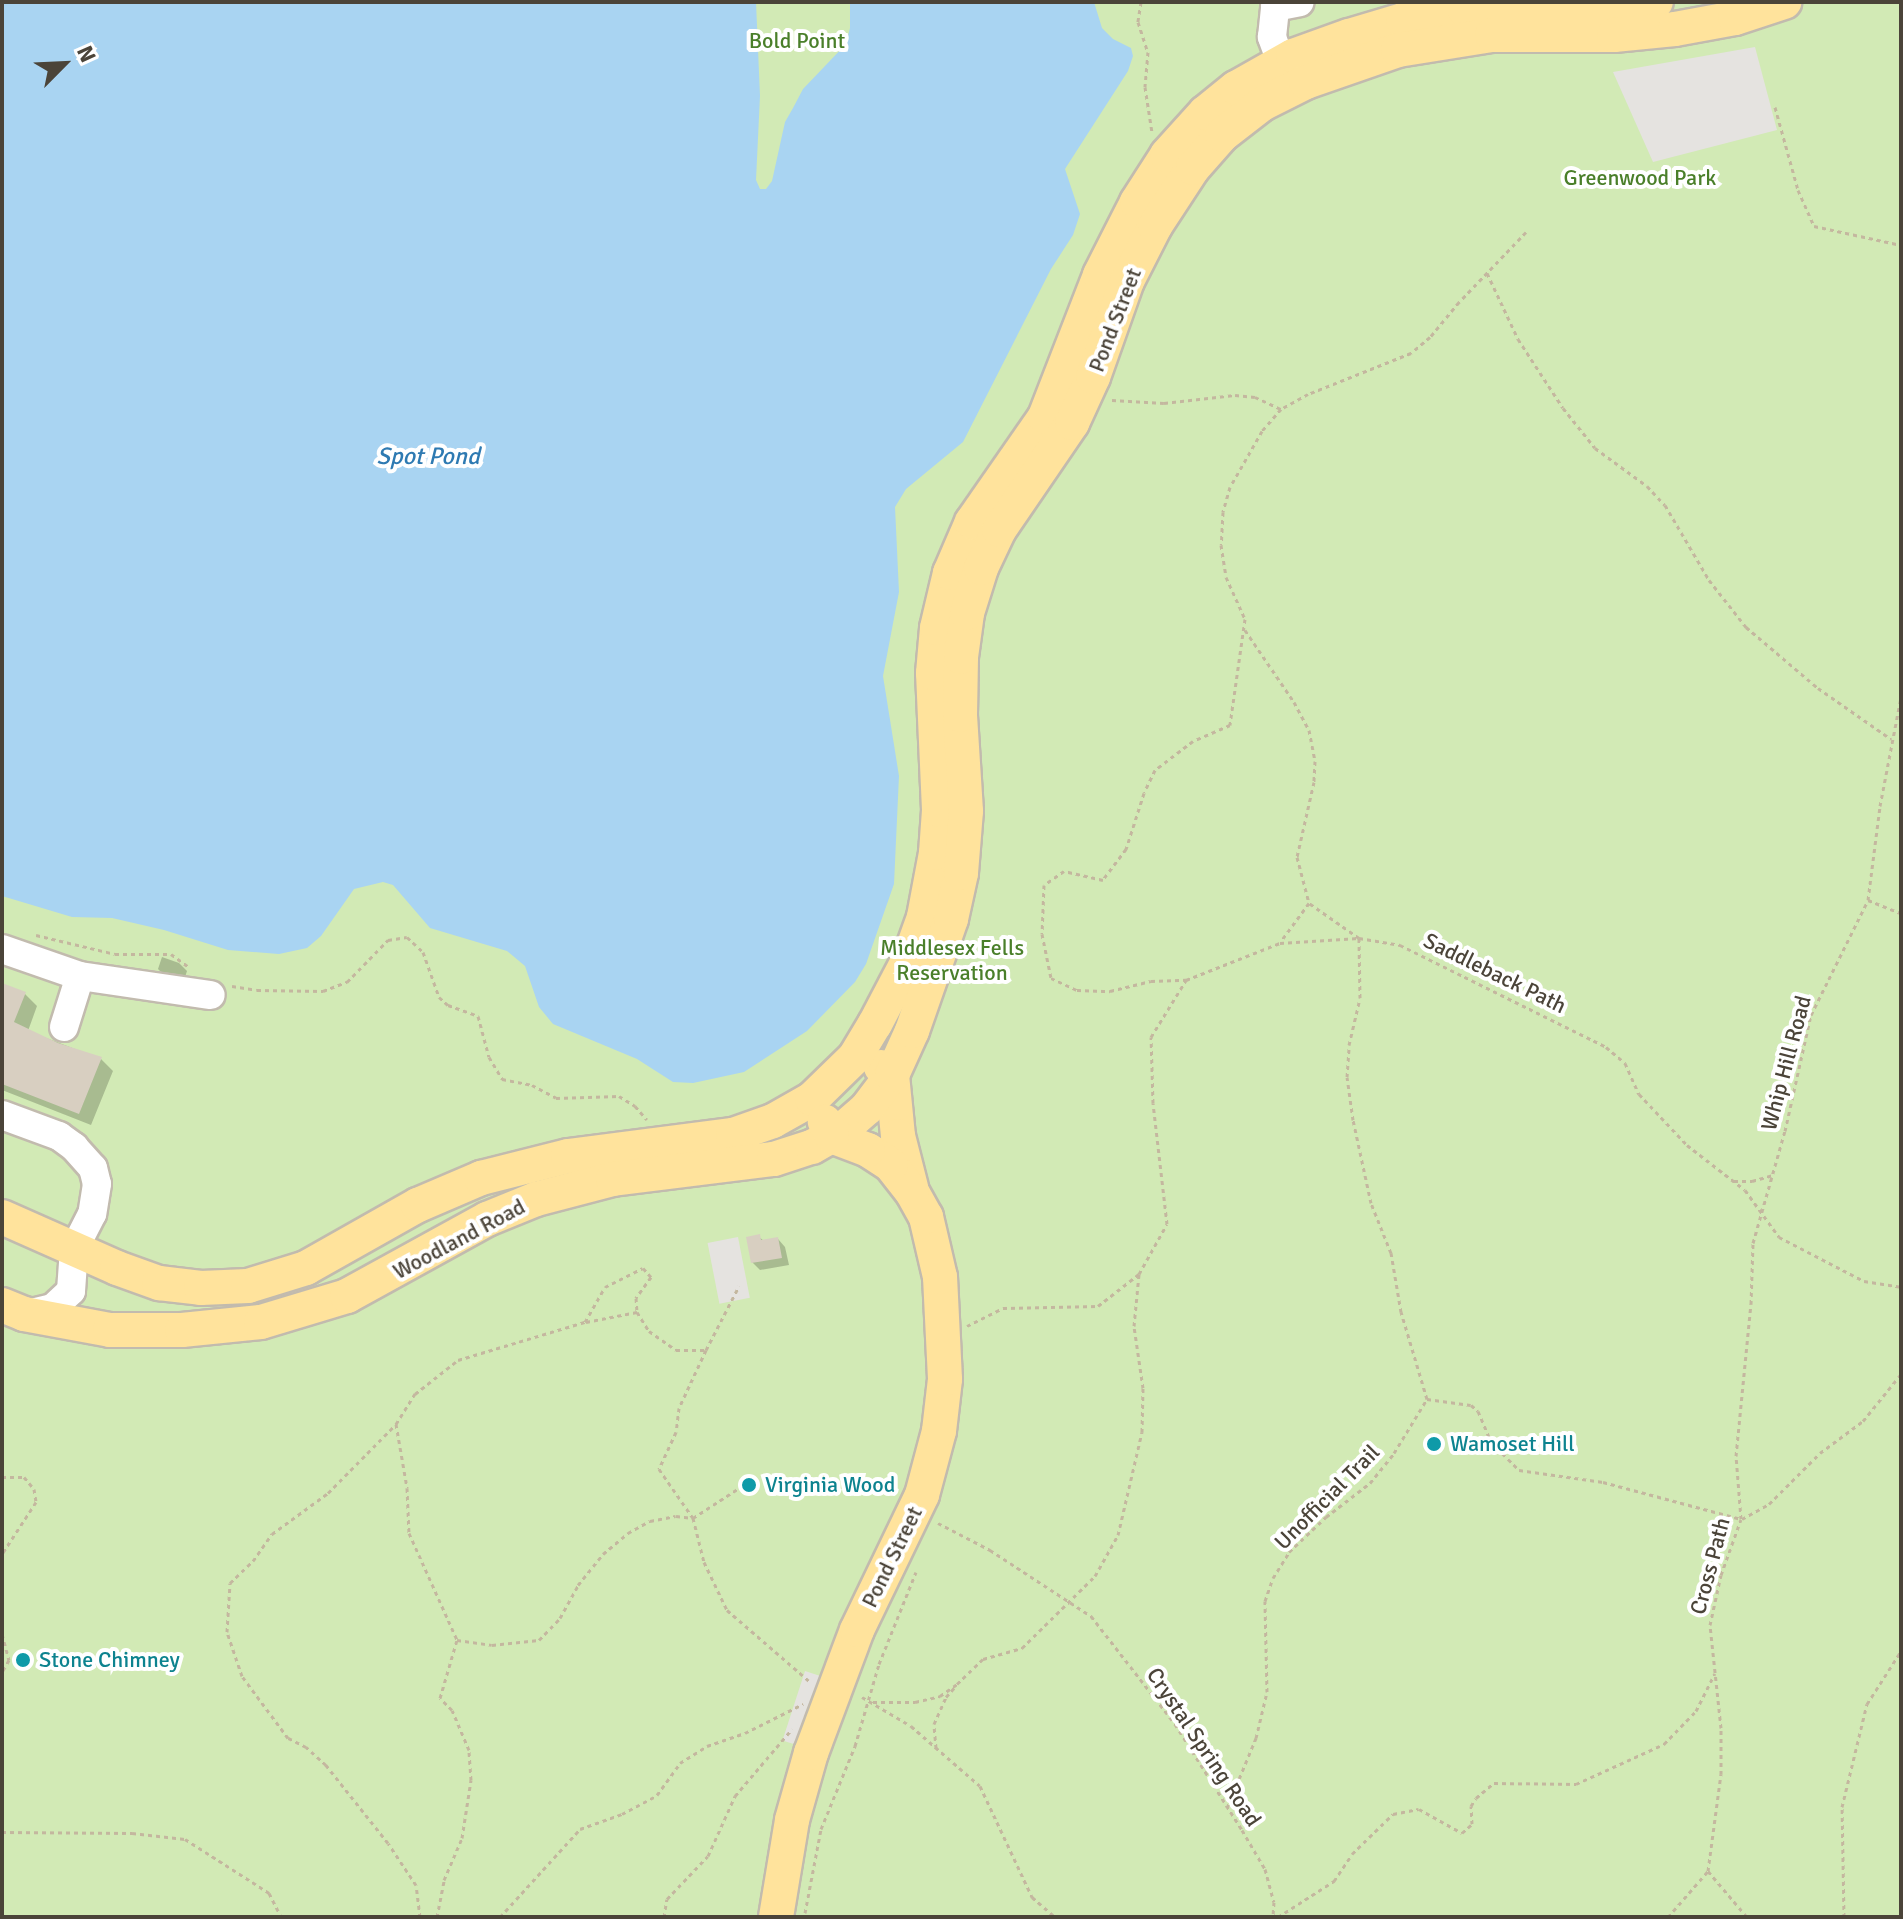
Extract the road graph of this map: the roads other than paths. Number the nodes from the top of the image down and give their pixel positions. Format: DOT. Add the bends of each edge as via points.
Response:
graph roads {
  1 [pos="1300,2"];
  2 [pos="1656,2"];
  3 [pos="1784,2"];
  4 [pos="1504,4"];
  5 [pos="1281,62"];
  6 [pos="11,951"];
  7 [pos="80,976"];
  8 [pos="220,990"];
  9 [pos="64,1027"];
  10 [pos="855,1057"];
  11 [pos="892,1075"];
  12 [pos="822,1091"];
  13 [pos="2,1115"];
  14 [pos="832,1136"];
  15 [pos="912,1192"];
  16 [pos="2,1217"];
  17 [pos="74,1249"];
  18 [pos="9,1312"];
  19 [pos="776,1917"];
  1 -- 5 [label="street" via="1275,7 1272,37"];
  2 -- 4 [label="main road, Pond Street" via="1604,7"];
  3 -- 11 [label="main road, Pond Street" via="1667,31 1492,35 1416,46 1349,65 1277,95 1222,135 1176,191 1127,281 1084,398 1060,446 999,530 971,600 960,679 966,811 961,873 945,939"];
  4 -- 5 [label="main road, Pond Street" via="1403,20"];
  5 -- 10 [label="main road, Pond Street" via="1217,102 1167,155 1100,275 1045,417 979,511 950,573 933,673 939,810 931,886 909,959"];
  6 -- 7 [label="street"];
  7 -- 8 [label="street"];
  7 -- 9 [label="street"];
  10 -- 11 [label="main road" via="873,1061"];
  10 -- 12 [label="main road, Pond Street"];
  11 -- 14 [label="main road, Woodland Road" via="867,1108"];
  11 -- 15 [label="main road, Pond Street" via="898,1136"];
  12 -- 14 [label="main road" via="820,1108"];
  12 -- 17 [label="main road, Woodland Road" via="748,1131 568,1156 481,1178 408,1209 306,1268 248,1286 159,1283"];
  13 -- 17 [label="street" via="59,1136 93,1168 95,1202"];
  14 -- 15 [label="main road, Pond Street" via="878,1155"];
  14 -- 18 [label="main road, Woodland Road" via="774,1159 613,1179 536,1199 467,1229 347,1296 289,1316 145,1331 86,1327"];
  15 -- 19 [label="main road, Pond Street" via="936,1248 946,1358 939,1431 915,1511 857,1630 813,1703"];
  16 -- 17 [label="main road, Woodland Road"];
  17 -- 18 [label="street" via="74,1278 67,1296 48,1311"];
}
